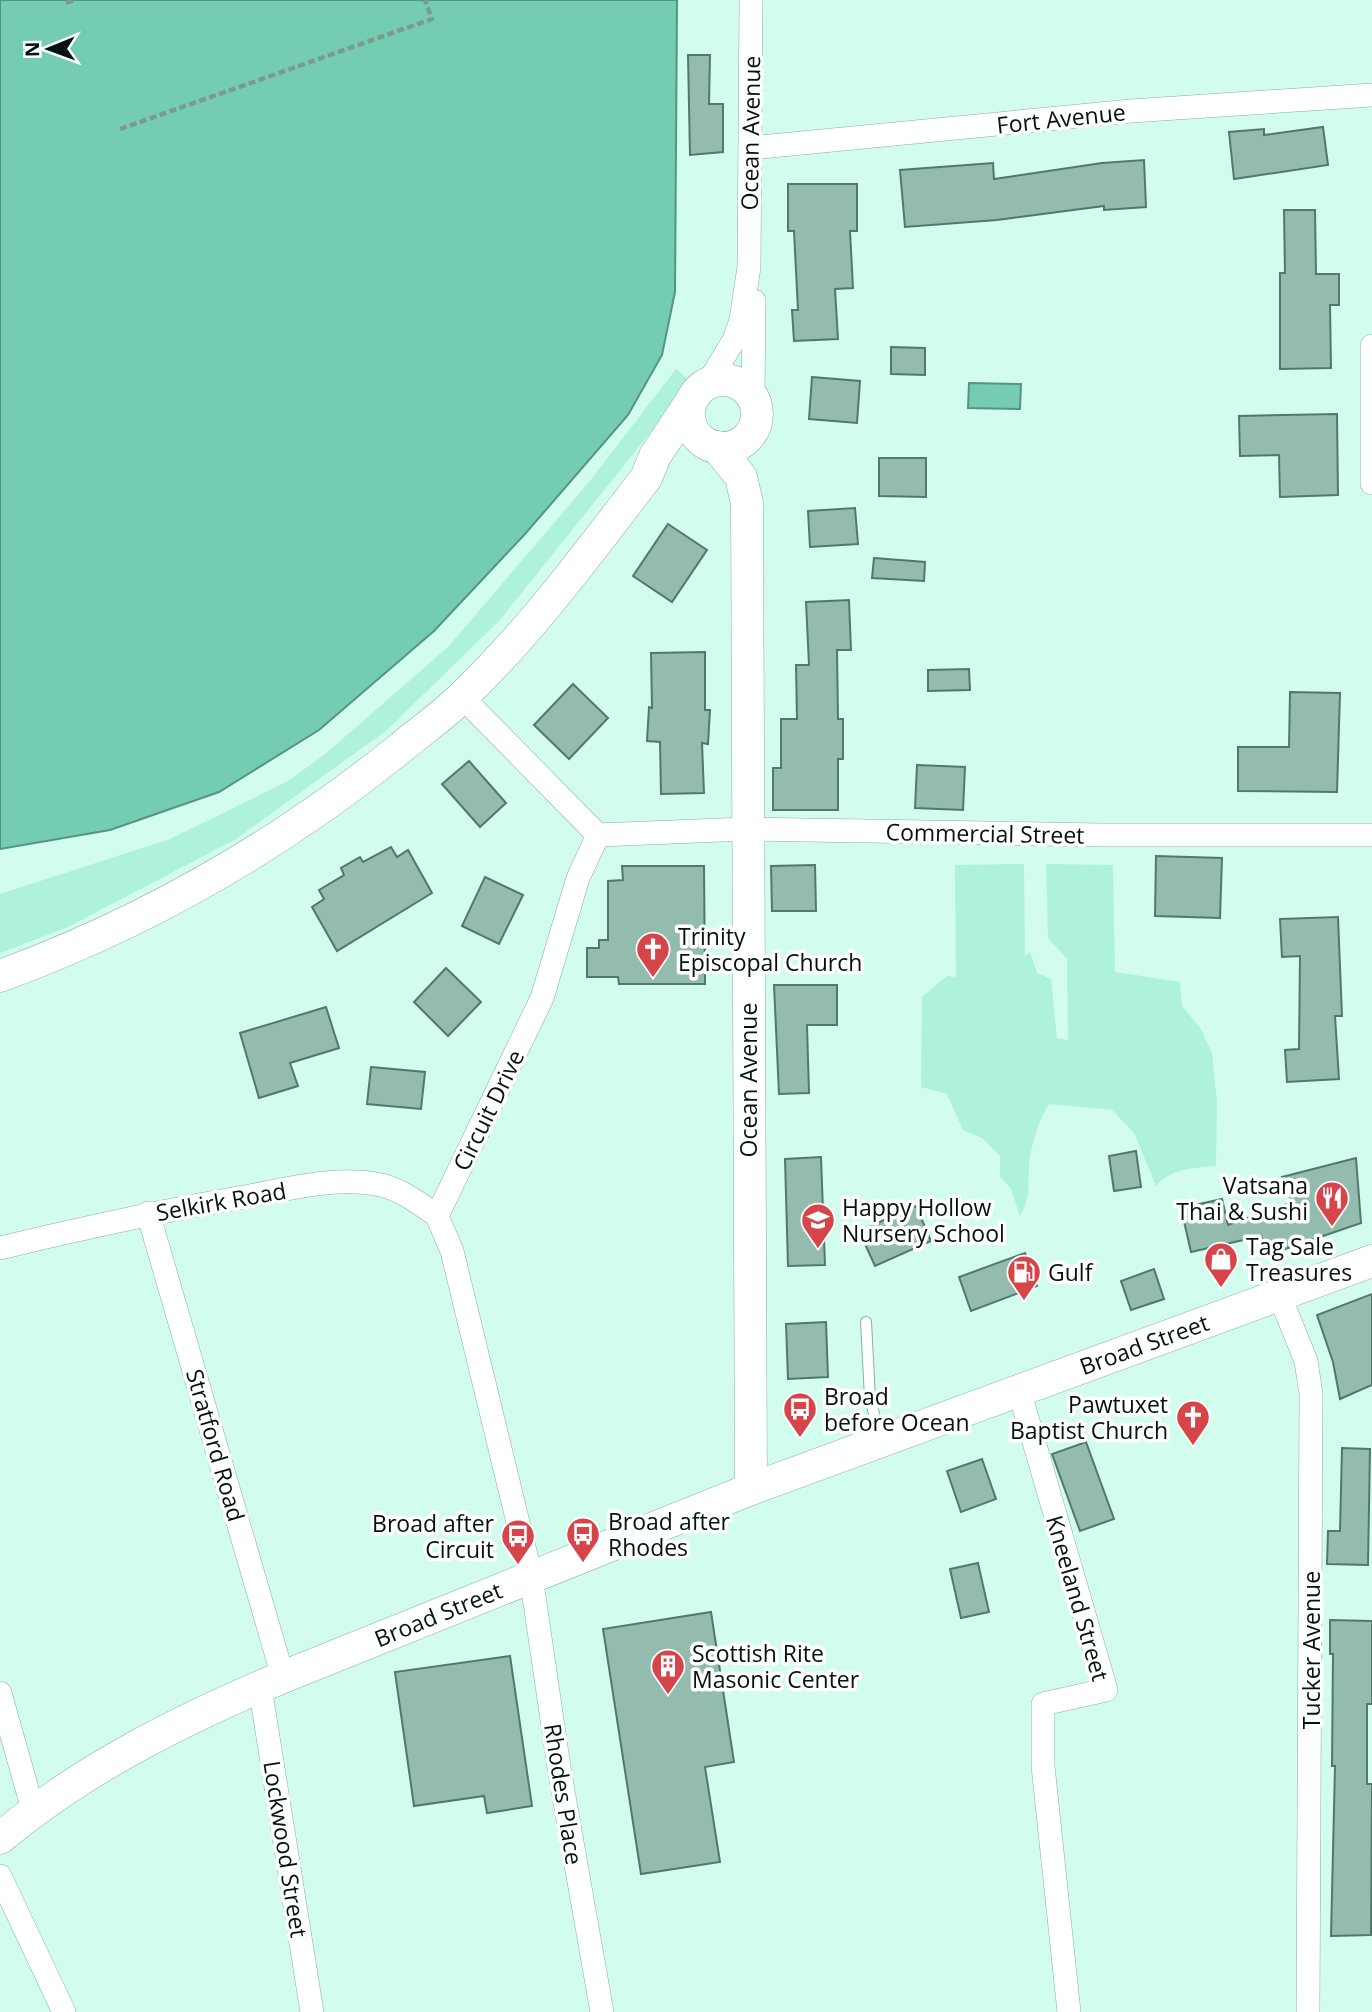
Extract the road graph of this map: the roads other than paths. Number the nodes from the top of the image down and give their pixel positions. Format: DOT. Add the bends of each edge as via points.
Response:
graph roads {
  1 [pos="751,0"];
  2 [pos="1372,95"];
  3 [pos="750,148"];
  4 [pos="749,267"];
  5 [pos="1372,346"];
  6 [pos="700,392"];
  7 [pos="754,398"];
  8 [pos="754,429"];
  9 [pos="712,445"];
  10 [pos="646,478"];
  11 [pos="1372,483"];
  12 [pos="747,503"];
  13 [pos="462,697"];
  14 [pos="746,830"];
  15 [pos="598,835"];
  16 [pos="1372,835"];
  17 [pos="0,976"];
  18 [pos="148,1213"];
  19 [pos="437,1216"];
  20 [pos="0,1248"];
  21 [pos="1372,1261"];
  22 [pos="1279,1294"];
  23 [pos="866,1322"];
  24 [pos="1019,1390"];
  25 [pos="881,1441"];
  26 [pos="751,1489"];
  27 [pos="531,1576"];
  28 [pos="271,1682"];
  29 [pos="0,1693"];
  30 [pos="33,1810"];
  31 [pos="0,1838"];
  32 [pos="0,1876"];
  33 [pos="64,2012"];
  34 [pos="312,2012"];
  35 [pos="602,2012"];
  36 [pos="1069,2012"];
  37 [pos="1308,2012"];
  1 -- 3 [label="street, Ocean Avenue"];
  2 -- 3 [label="street, Fort Avenue" via="1131,111"];
  3 -- 4 [label="street, Ocean Avenue"];
  4 -- 6 [label="street, Ocean Avenue" via="734,340"];
  4 -- 7 [label="street, Ocean Avenue" via="754,285"];
  5 -- 11 [label="street"];
  6 -- 7 [label="street" via="729,380"];
  6 -- 9 [label="street, Ocean Avenue" via="690,420 693,429"];
  6 -- 10 [label="street" via="655,456"];
  7 -- 8 [label="street, Ocean Avenue"];
  8 -- 9 [label="street" via="742,442"];
  8 -- 12 [label="street, Ocean Avenue" via="753,477"];
  9 -- 10 [label="street" via="674,457"];
  9 -- 12 [label="street, Ocean Avenue" via="741,477"];
  10 -- 13 [label="street" via="548,606"];
  12 -- 14 [label="street, Ocean Avenue"];
  13 -- 15 [label="street"];
  13 -- 17 [label="street" via="297,828 215,878"];
  14 -- 15 [label="street, Commercial Street"];
  14 -- 16 [label="street, Commercial Street"];
  14 -- 26 [label="street, Ocean Avenue"];
  15 -- 19 [label="street, Circuit Drive" via="578,878 542,998"];
  18 -- 19 [label="street, Selkirk Road" via="344,1183 382,1185"];
  18 -- 20 [label="street, Selkirk Road"];
  18 -- 28 [label="street, Stratford Road"];
  19 -- 27 [label="street" via="452,1251"];
  21 -- 22 [label="street, Broad Street"];
  22 -- 24 [label="street, Broad Street"];
  22 -- 37 [label="street, Tucker Avenue" via="1306,1361 1311,1394"];
  23 -- 25 [label="lane" via="870,1398"];
  24 -- 25 [label="street, Broad Street"];
  24 -- 36 [label="street, Kneeland Street" via="1106,1690 1043,1704 1043,1766"];
  25 -- 26 [label="street, Broad Street"];
  26 -- 27 [label="street, Broad Street"];
  27 -- 28 [label="street, Broad Street"];
  27 -- 35 [label="street, Rhodes Place"];
  28 -- 30 [label="street, Broad Street" via="137,1745"];
  28 -- 34 [label="street, Lockwood Street"];
  29 -- 30 [label="street"];
  30 -- 31 [label="street, Broad Street"];
  32 -- 33 [label="street"];
}
